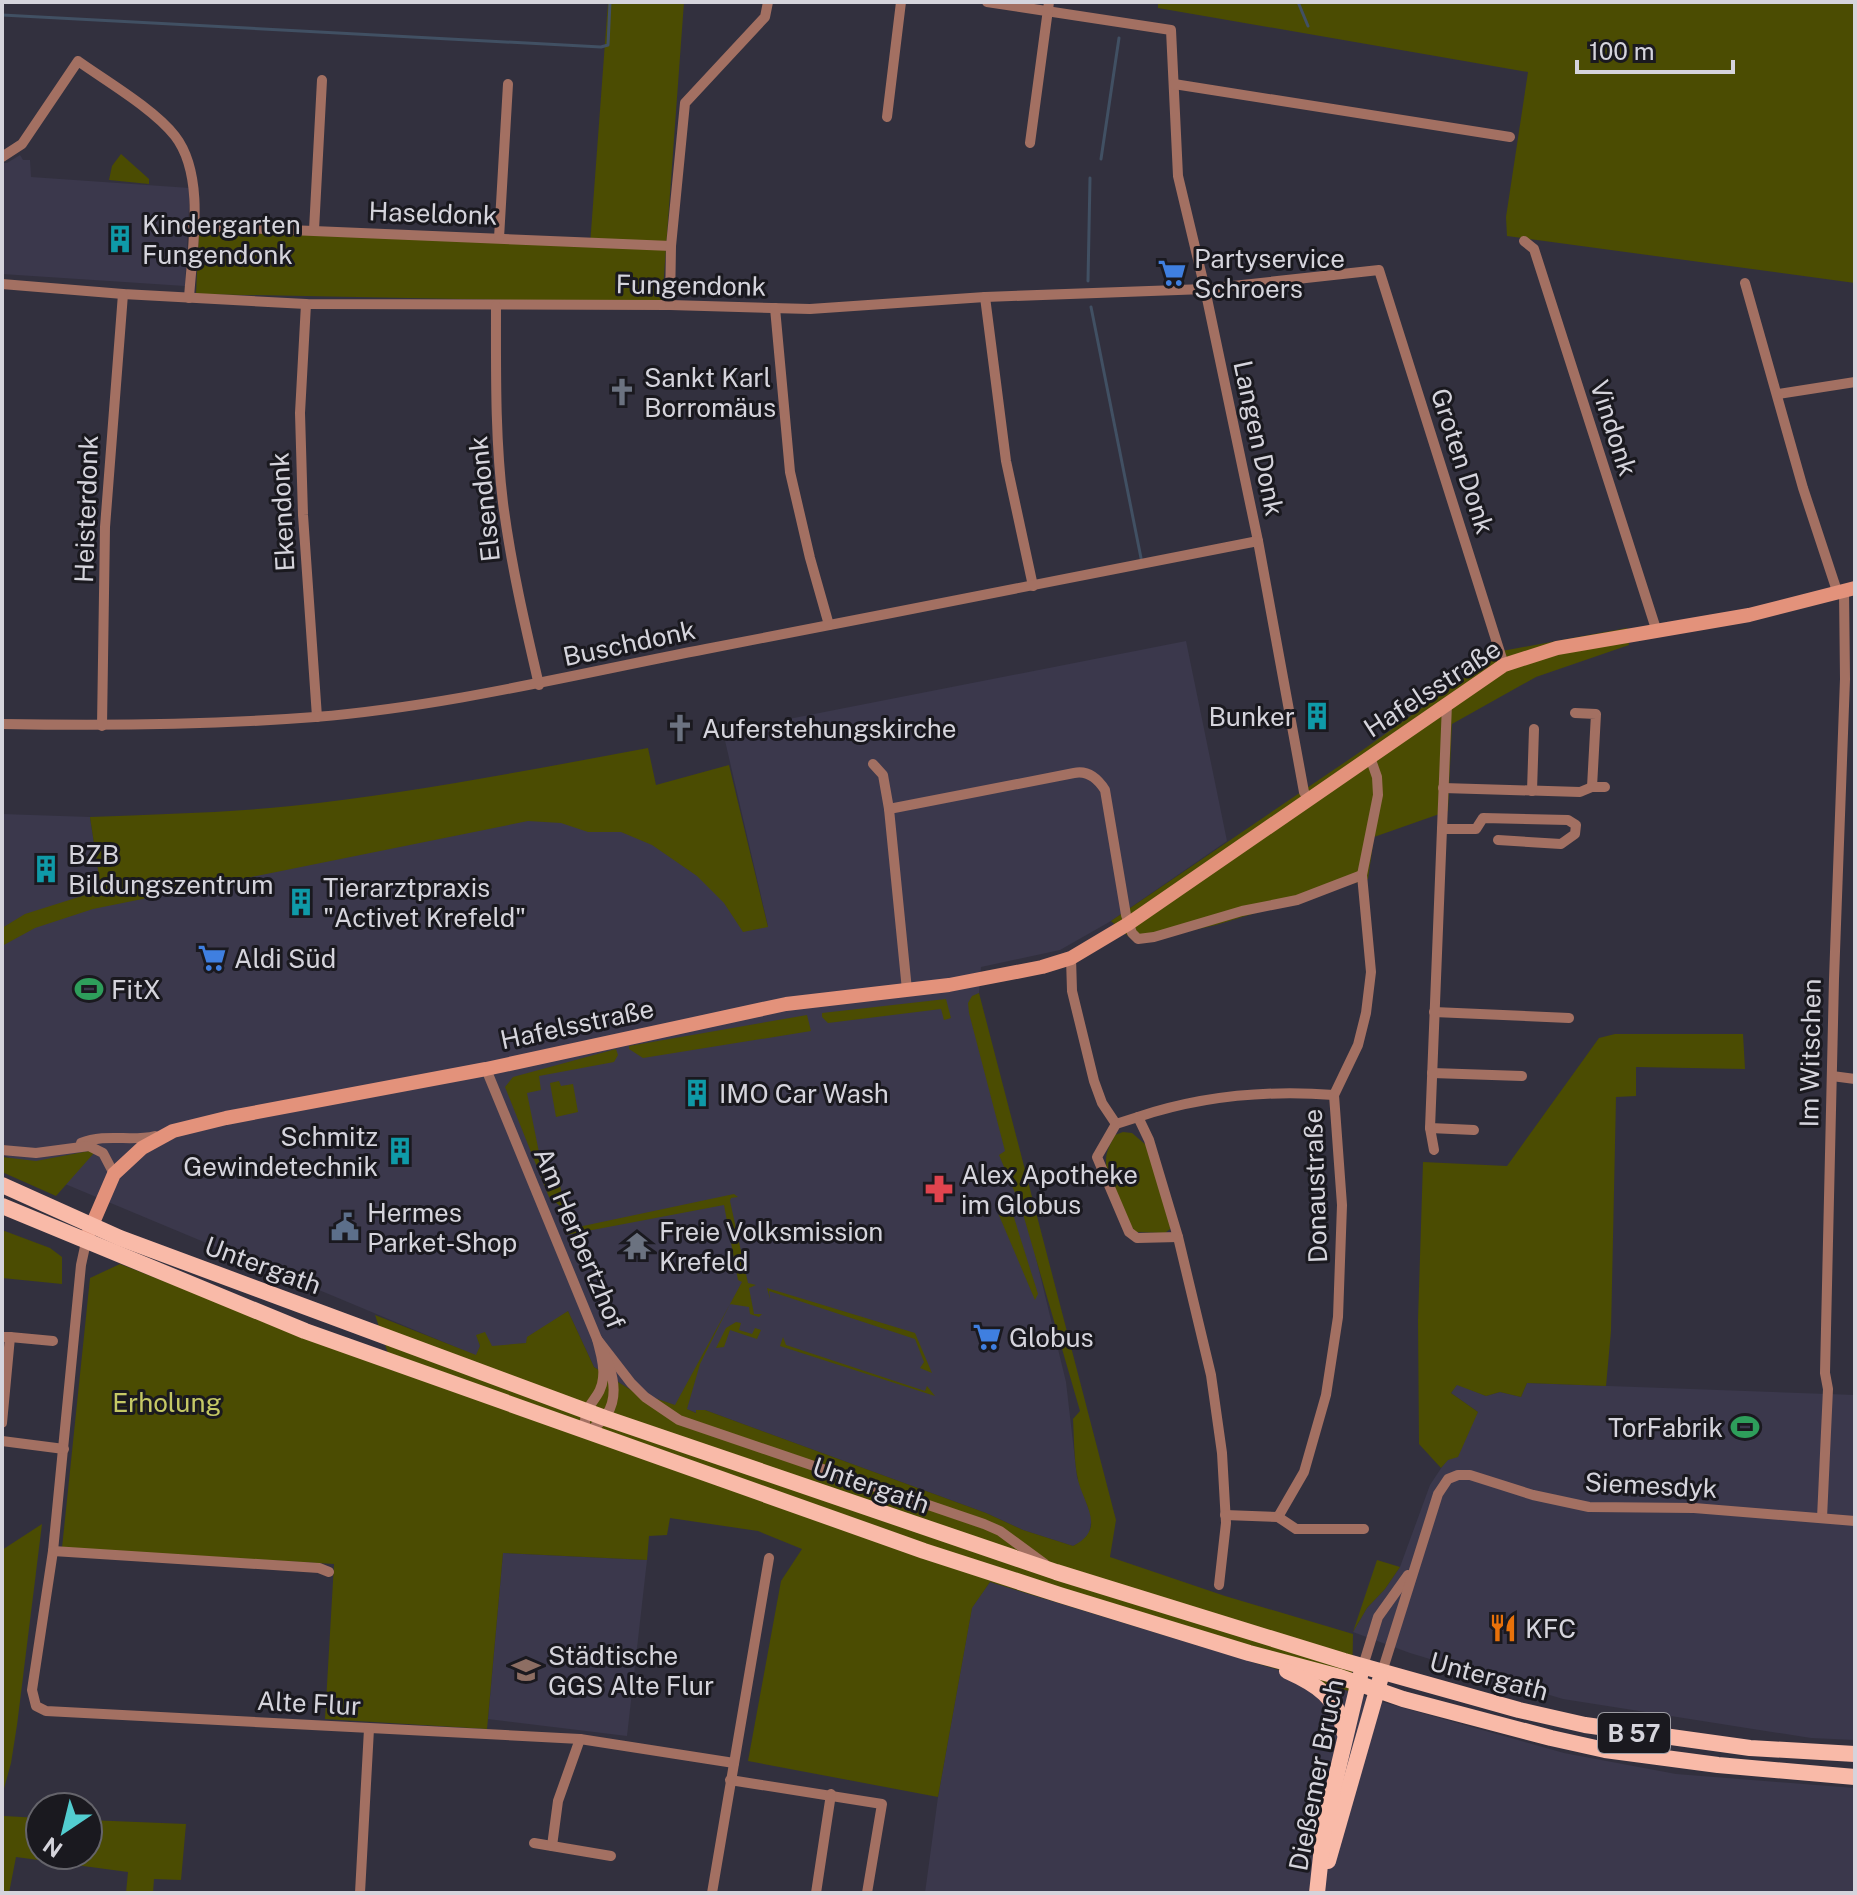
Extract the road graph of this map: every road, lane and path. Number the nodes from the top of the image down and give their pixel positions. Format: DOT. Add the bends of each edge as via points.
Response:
graph roads {
  1 [pos="768,2"];
  2 [pos="901,2"];
  3 [pos="987,2"];
  4 [pos="1048,6"];
  5 [pos="322,80"];
  6 [pos="508,84"];
  7 [pos="1174,84"];
  8 [pos="887,117"];
  9 [pos="1510,137"];
  10 [pos="1030,143"];
  11 [pos="2,157"];
  12 [pos="193,226"];
  13 [pos="314,230"];
  14 [pos="499,238"];
  15 [pos="1524,241"];
  16 [pos="671,246"];
  17 [pos="1379,270"];
  18 [pos="1745,283"];
  19 [pos="2,284"];
  20 [pos="1205,289"];
  21 [pos="123,294"];
  22 [pos="985,297"];
  23 [pos="189,298"];
  24 [pos="306,304"];
  25 [pos="670,305"];
  26 [pos="496,306"];
  27 [pos="775,308"];
  28 [pos="1855,382"];
  29 [pos="1778,394"];
  30 [pos="1258,541"];
  31 [pos="1033,586"];
  32 [pos="1845,590"];
  33 [pos="829,625"];
  34 [pos="1657,632"];
  35 [pos="1504,665"];
  36 [pos="539,685"];
  37 [pos="1447,704"];
  38 [pos="1575,713"];
  39 [pos="317,717"];
  40 [pos="2,724"];
  41 [pos="102,726"];
  42 [pos="1534,729"];
  43 [pos="1370,757"];
  44 [pos="873,764"];
  45 [pos="1592,787"];
  46 [pos="1605,787"];
  47 [pos="1443,788"];
  48 [pos="1532,791"];
  49 [pos="1309,799"];
  50 [pos="889,809"];
  51 [pos="1442,829"];
  52 [pos="1498,840"];
  53 [pos="1362,875"];
  54 [pos="1128,924"];
  55 [pos="1071,958"];
  56 [pos="907,990"];
  57 [pos="1434,1012"];
  58 [pos="1569,1018"];
  59 [pos="486,1069"];
  60 [pos="1432,1073"];
  61 [pos="1522,1076"];
  62 [pos="1832,1076"];
  63 [pos="1855,1079"];
  64 [pos="1334,1095"];
  65 [pos="1138,1117"];
  66 [pos="1116,1124"];
  67 [pos="1430,1128"];
  68 [pos="1474,1130"];
  69 [pos="173,1131"];
  70 [pos="72,1147"];
  71 [pos="2,1150"];
  72 [pos="1434,1150"];
  73 [pos="114,1174"];
  74 [pos="2,1185"];
  75 [pos="2,1206"];
  76 [pos="90,1224"];
  77 [pos="1178,1237"];
  78 [pos="86,1242"];
  79 [pos="6,1337"];
  80 [pos="597,1339"];
  81 [pos="53,1341"];
  82 [pos="586,1411"];
  83 [pos="605,1418"];
  84 [pos="2,1423"];
  85 [pos="586,1432"];
  86 [pos="2,1441"];
  87 [pos="64,1449"];
  88 [pos="1225,1515"];
  89 [pos="1278,1517"];
  90 [pos="1822,1518"];
  91 [pos="1855,1521"];
  92 [pos="1364,1529"];
  93 [pos="53,1551"];
  94 [pos="769,1558"];
  95 [pos="1414,1567"];
  96 [pos="329,1572"];
  97 [pos="1056,1572"];
  98 [pos="1219,1585"];
  99 [pos="1249,1653"];
  100 [pos="1363,1666"];
  101 [pos="1382,1672"];
  102 [pos="1358,1684"];
  103 [pos="1377,1690"];
  104 [pos="369,1729"];
  105 [pos="1344,1736"];
  106 [pos="580,1739"];
  107 [pos="1750,1748"];
  108 [pos="1855,1754"];
  109 [pos="734,1763"];
  110 [pos="1718,1765"];
  111 [pos="1855,1777"];
  112 [pos="730,1780"];
  113 [pos="831,1794"];
  114 [pos="534,1843"];
  115 [pos="552,1846"];
  116 [pos="611,1856"];
  117 [pos="360,1893"];
  118 [pos="712,1893"];
  119 [pos="816,1893"];
  120 [pos="867,1893"];
  121 [pos="1317,1893"];
  1 -- 16 [label="street" via="765,17 685,103"];
  2 -- 8 [label="street"];
  3 -- 4 [label="street, Langen Donk"];
  4 -- 7 [label="street, Langen Donk" via="1171,30"];
  4 -- 10 [label="street"];
  5 -- 13 [label="street"];
  6 -- 14 [label="street"];
  7 -- 9 [label="street"];
  7 -- 20 [label="street, Langen Donk" via="1178,176"];
  11 -- 12 [label="street" via="22,144 78,61 174,135 190,164"];
  12 -- 13 [label="street, Haseldonk"];
  12 -- 23 [label="street"];
  13 -- 14 [label="street, Haseldonk"];
  14 -- 16 [label="street, Haseldonk"];
  15 -- 34 [label="street, Vindonk" via="1534,249"];
  16 -- 25 [label="street"];
  17 -- 20 [label="street, Fungendonk"];
  17 -- 35 [label="street, Groten Donk"];
  18 -- 29 [label="street, Im Witschen"];
  19 -- 21 [label="street, Fungendonk"];
  20 -- 22 [label="street, Fungendonk"];
  20 -- 30 [label="street, Langen Donk"];
  21 -- 23 [label="street, Fungendonk"];
  21 -- 41 [label="street, Heisterdonk" via="105,527"];
  22 -- 27 [label="street, Fungendonk"];
  22 -- 31 [label="street" via="1006,461"];
  23 -- 24 [label="street, Fungendonk"];
  24 -- 26 [label="street, Fungendonk"];
  24 -- 39 [label="street, Ekendonk" via="300,413"];
  25 -- 26 [label="street, Fungendonk"];
  25 -- 27 [label="street, Fungendonk"];
  26 -- 36 [label="street, Elsendonk" via="503,501 517,594"];
  27 -- 33 [label="street" via="790,472"];
  28 -- 29 [label="street"];
  29 -- 32 [label="street, Im Witschen" via="1803,488"];
  30 -- 31 [label="street, Buschdonk"];
  30 -- 49 [label="street, Langen Donk"];
  31 -- 33 [label="street, Buschdonk"];
  32 -- 34 [label="main road, Hafelsstraße"];
  32 -- 62 [label="street, Im Witschen"];
  33 -- 36 [label="street, Buschdonk"];
  34 -- 35 [label="main road, Hafelsstraße" via="1557,648"];
  35 -- 37 [label="main road, Hafelsstraße"];
  36 -- 39 [label="street, Buschdonk"];
  37 -- 43 [label="main road, Hafelsstraße"];
  37 -- 47 [label="street"];
  38 -- 45 [label="street" via="1596,714"];
  39 -- 41 [label="street, Buschdonk"];
  40 -- 41 [label="street, Buschdonk"];
  42 -- 48 [label="street"];
  43 -- 49 [label="main road, Hafelsstraße"];
  43 -- 53 [label="street, Donaustraße" via="1378,795"];
  44 -- 50 [label="street" via="883,775"];
  45 -- 46 [label="street"];
  45 -- 48 [label="street" via="1580,792"];
  47 -- 48 [label="street"];
  47 -- 51 [label="street"];
  49 -- 54 [label="main road, Hafelsstraße"];
  50 -- 54 [label="street" via="1074,773 1090,775 1105,790"];
  50 -- 56 [label="street"];
  51 -- 52 [label="street" via="1476,829 1483,818 1568,820 1576,825 1575,834 1561,844"];
  51 -- 57 [label="street"];
  53 -- 54 [label="street" via="1297,900 1154,937 1138,939"];
  53 -- 64 [label="street, Donaustraße" via="1371,972 1366,1013 1358,1045"];
  54 -- 55 [label="main road, Hafelsstraße"];
  55 -- 56 [label="main road, Hafelsstraße"];
  55 -- 66 [label="street" via="1072,991 1094,1081"];
  56 -- 59 [label="main road, Hafelsstraße" via="786,1004"];
  57 -- 58 [label="street"];
  57 -- 60 [label="street"];
  59 -- 69 [label="main road, Hafelsstraße"];
  59 -- 80 [label="street, Am Herbertzhof"];
  60 -- 61 [label="street"];
  60 -- 67 [label="street"];
  62 -- 63 [label="street"];
  62 -- 90 [label="street, Im Witschen"];
  64 -- 65 [label="street" via="1197,1100"];
  64 -- 89 [label="street, Donaustraße" via="1342,1205 1338,1317 1326,1395 1304,1472"];
  65 -- 66 [label="street"];
  65 -- 77 [label="street"];
  66 -- 77 [label="street" via="1097,1157 1129,1232 1137,1238"];
  67 -- 68 [label="street"];
  67 -- 72 [label="street"];
  69 -- 70 [label="street" via="140,1140 105,1137"];
  69 -- 73 [label="main road, Hafelsstraße" via="142,1148"];
  70 -- 71 [label="street" via="36,1153"];
  70 -- 73 [label="street" via="97,1148"];
  73 -- 76 [label="main road, Hafelsstraße"];
  74 -- 76 [label="main road, Untergath"];
  75 -- 78 [label="main road, Untergath"];
  76 -- 78 [label="main road, Hafelsstraße"];
  76 -- 82 [label="main road, Untergath"];
  77 -- 88 [label="street" via="1211,1375"];
  78 -- 85 [label="main road, Untergath" via="305,1331"];
  78 -- 87 [label="street"];
  79 -- 81 [label="street"];
  79 -- 84 [label="street"];
  80 -- 82 [label="street" via="603,1380"];
  80 -- 83 [label="street" via="615,1382"];
  80 -- 97 [label="street, Am Herbertzhof" via="645,1397 679,1420 984,1524"];
  82 -- 83 [label="main road, Untergath"];
  82 -- 85 [label="street"];
  83 -- 85 [label="street"];
  83 -- 97 [label="main road, Untergath"];
  85 -- 99 [label="main road, Untergath" via="924,1551"];
  86 -- 87 [label="street"];
  87 -- 93 [label="street"];
  88 -- 89 [label="street"];
  88 -- 98 [label="street"];
  89 -- 92 [label="street" via="1296,1529"];
  90 -- 91 [label="street, Siemesdyk"];
  90 -- 95 [label="street, Siemesdyk" via="1589,1507 1458,1475 1438,1494"];
  93 -- 96 [label="street"];
  93 -- 104 [label="street, Alte Flur" via="32,1690 36,1706 46,1711"];
  94 -- 109 [label="street"];
  95 -- 100 [label="street, Siemesdyk" via="1378,1617"];
  95 -- 101 [label="street, Siemesdyk"];
  97 -- 100 [label="main road, Untergath"];
  99 -- 102 [label="main road, Untergath"];
  99 -- 105 [label="main road, Untergath" via="1328,1695 1342,1718"];
  100 -- 101 [label="main road, Untergath / B 57"];
  100 -- 102 [label="main road, Dießemer Bruch"];
  101 -- 103 [label="main road, Dießemer Bruch"];
  101 -- 107 [label="main road, Untergath / B 57" via="1585,1725"];
  102 -- 103 [label="main road, Untergath / B 57"];
  102 -- 105 [label="main road, Dießemer Bruch"];
  103 -- 110 [label="main road, Untergath / B 57" via="1605,1750"];
  103 -- 121 [label="main road, Dießemer Bruch"];
  104 -- 106 [label="street, Alte Flur"];
  104 -- 117 [label="street"];
  105 -- 121 [label="main road, Dießemer Bruch" via="1324,1828"];
  106 -- 109 [label="street, Alte Flur"];
  106 -- 115 [label="street" via="558,1801"];
  107 -- 108 [label="main road, Untergath / B 57"];
  107 -- 110 [label="main road"];
  109 -- 112 [label="street"];
  110 -- 111 [label="main road, Untergath / B 57"];
  112 -- 113 [label="street"];
  112 -- 118 [label="street"];
  113 -- 119 [label="street"];
  113 -- 120 [label="street" via="882,1804"];
  114 -- 115 [label="street"];
  115 -- 116 [label="street"];
}
